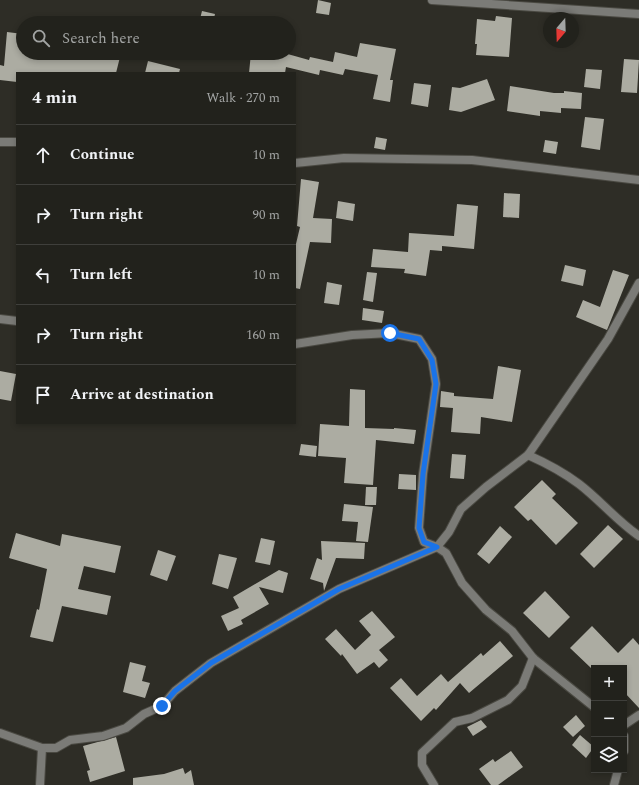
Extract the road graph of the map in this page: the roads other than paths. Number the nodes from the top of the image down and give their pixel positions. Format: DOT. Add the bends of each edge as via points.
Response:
graph roads {
  1 [pos="432,0"];
  2 [pos="639,14"];
  3 [pos="0,142"];
  4 [pos="16,142"];
  5 [pos="296,163"];
  6 [pos="639,180"];
  7 [pos="639,283"];
  8 [pos="0,319"];
  9 [pos="16,321"];
  10 [pos="296,344"];
  11 [pos="528,455"];
  12 [pos="639,536"];
  13 [pos="437,547"];
  14 [pos="533,658"];
  15 [pos="591,705"];
  16 [pos="639,715"];
  17 [pos="627,723"];
  18 [pos="0,733"];
  19 [pos="42,748"];
  20 [pos="617,773"];
  21 [pos="40,785"];
  22 [pos="434,785"];
  23 [pos="614,785"];
  1 -- 2 [label="street"];
  3 -- 4 [label="street"];
  5 -- 6 [label="street" via="344,158 472,160"];
  7 -- 11 [label="street" via="608,340"];
  8 -- 9 [label="street"];
  10 -- 13 [label="street" via="352,335 390,333 419,339 432,360 436,384 423,474 419,528 424,542"];
  11 -- 12 [label="street" via="547,463 580,484 623,525"];
  11 -- 13 [label="street" via="461,508 449,532"];
  13 -- 14 [label="street" via="446,553 462,583 486,610 512,631"];
  13 -- 19 [label="street" via="339,589 211,663 175,691 162,706 144,714 126,728 103,736 70,740 56,748"];
  14 -- 15 [label="street"];
  14 -- 22 [label="street" via="522,686 508,700 472,718 455,722 422,753 422,765"];
  16 -- 17 [label="street"];
  18 -- 19 [label="street"];
  19 -- 21 [label="street"];
  20 -- 23 [label="street"];
}
